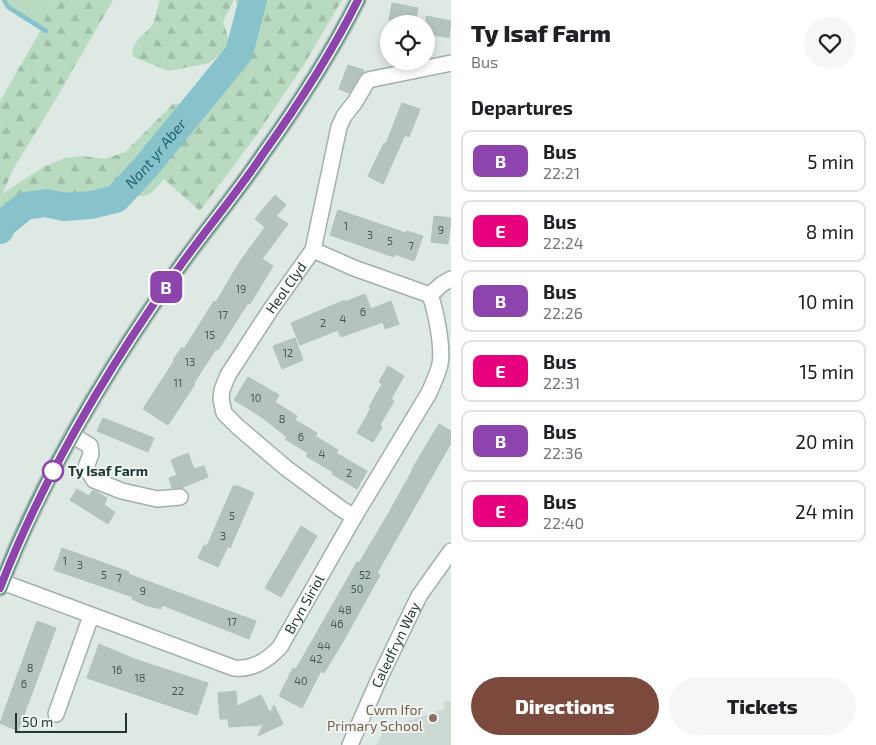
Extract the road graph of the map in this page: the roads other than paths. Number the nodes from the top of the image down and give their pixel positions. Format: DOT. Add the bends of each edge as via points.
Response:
graph roads {
  1 [pos="358,0"];
  2 [pos="451,63"];
  3 [pos="313,250"];
  4 [pos="451,279"];
  5 [pos="430,295"];
  6 [pos="72,435"];
  7 [pos="180,496"];
  8 [pos="354,517"];
  9 [pos="451,551"];
  10 [pos="1,585"];
  11 [pos="92,616"];
  12 [pos="56,714"];
  13 [pos="350,745"];
  1 -- 6 [label="main road" via="301,98 173,276"];
  2 -- 3 [label="street, Heol Clyd" via="368,80 339,127"];
  3 -- 5 [label="street"];
  3 -- 8 [label="street, Heol Clyd" via="228,375 222,390 222,406 228,419 286,468"];
  4 -- 5 [label="street"];
  5 -- 8 [label="street, Bryn Siriol" via="439,340 438,372 429,393"];
  6 -- 7 [label="street" via="90,446 86,467 94,480 158,499"];
  6 -- 10 [label="main road"];
  8 -- 11 [label="street, Bryn Siriol" via="280,647 251,667 234,668"];
  9 -- 13 [label="street, Caledfryn Way" via="420,596"];
  10 -- 11 [label="street, Bryn Siriol"];
  11 -- 12 [label="street"];
}
